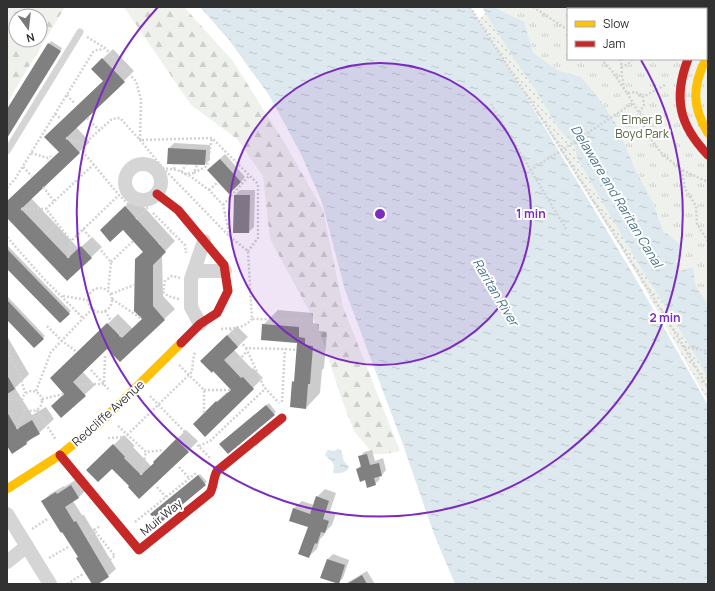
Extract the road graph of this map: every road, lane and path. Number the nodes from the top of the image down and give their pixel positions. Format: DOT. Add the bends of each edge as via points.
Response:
graph roads {
  1 [pos="470,7"];
  2 [pos="533,7"];
  3 [pos="567,29"];
  4 [pos="80,32"];
  5 [pos="105,48"];
  6 [pos="602,60"];
  7 [pos="621,60"];
  8 [pos="632,60"];
  9 [pos="688,60"];
  10 [pos="705,60"];
  11 [pos="621,67"];
  12 [pos="659,88"];
  13 [pos="625,89"];
  14 [pos="627,93"];
  15 [pos="67,95"];
  16 [pos="643,97"];
  17 [pos="633,103"];
  18 [pos="75,104"];
  19 [pos="492,104"];
  20 [pos="639,113"];
  21 [pos="55,114"];
  22 [pos="88,118"];
  23 [pos="61,119"];
  24 [pos="100,130"];
  25 [pos="708,133"];
  26 [pos="66,138"];
  27 [pos="212,138"];
  28 [pos="140,140"];
  29 [pos="84,144"];
  30 [pos="562,150"];
  31 [pos="7,151"];
  32 [pos="31,153"];
  33 [pos="708,155"];
  34 [pos="51,156"];
  35 [pos="94,164"];
  36 [pos="174,164"];
  37 [pos="186,165"];
  38 [pos="197,165"];
  39 [pos="23,167"];
  40 [pos="158,168"];
  41 [pos="174,169"];
  42 [pos="530,170"];
  43 [pos="682,170"];
  44 [pos="182,173"];
  45 [pos="194,173"];
  46 [pos="32,176"];
  47 [pos="249,176"];
  48 [pos="708,182"];
  49 [pos="217,183"];
  50 [pos="7,188"];
  51 [pos="43,188"];
  52 [pos="209,190"];
  53 [pos="157,194"];
  54 [pos="119,195"];
  55 [pos="54,201"];
  56 [pos="222,205"];
  57 [pos="148,208"];
  58 [pos="21,209"];
  59 [pos="46,209"];
  60 [pos="231,212"];
  61 [pos="224,213"];
  62 [pos="136,219"];
  63 [pos="57,223"];
  64 [pos="83,229"];
  65 [pos="566,229"];
  66 [pos="171,232"];
  67 [pos="46,234"];
  68 [pos="7,237"];
  69 [pos="230,237"];
  70 [pos="71,241"];
  71 [pos="133,241"];
  72 [pos="204,241"];
  73 [pos="708,241"];
  74 [pos="159,244"];
  75 [pos="248,251"];
  76 [pos="186,256"];
  77 [pos="68,258"];
  78 [pos="111,262"];
  79 [pos="225,271"];
  80 [pos="185,277"];
  81 [pos="134,285"];
  82 [pos="108,291"];
  83 [pos="178,292"];
  84 [pos="111,294"];
  85 [pos="61,296"];
  86 [pos="112,299"];
  87 [pos="88,300"];
  88 [pos="183,300"];
  89 [pos="92,309"];
  90 [pos="104,311"];
  91 [pos="217,314"];
  92 [pos="84,318"];
  93 [pos="142,319"];
  94 [pos="252,319"];
  95 [pos="307,320"];
  96 [pos="200,324"];
  97 [pos="47,326"];
  98 [pos="230,329"];
  99 [pos="218,330"];
  100 [pos="122,338"];
  101 [pos="62,341"];
  102 [pos="684,347"];
  103 [pos="200,348"];
  104 [pos="285,349"];
  105 [pos="247,350"];
  106 [pos="297,350"];
  107 [pos="708,351"];
  108 [pos="7,352"];
  109 [pos="77,352"];
  110 [pos="169,355"];
  111 [pos="105,356"];
  112 [pos="231,362"];
  113 [pos="91,370"];
  114 [pos="188,374"];
  115 [pos="78,384"];
  116 [pos="104,384"];
  117 [pos="139,385"];
  118 [pos="266,388"];
  119 [pos="708,388"];
  120 [pos="204,390"];
  121 [pos="230,390"];
  122 [pos="36,391"];
  123 [pos="25,393"];
  124 [pos="64,394"];
  125 [pos="106,396"];
  126 [pos="7,399"];
  127 [pos="42,399"];
  128 [pos="21,400"];
  129 [pos="158,405"];
  130 [pos="26,410"];
  131 [pos="36,410"];
  132 [pos="204,413"];
  133 [pos="108,416"];
  134 [pos="282,418"];
  135 [pos="17,429"];
  136 [pos="128,434"];
  137 [pos="61,437"];
  138 [pos="104,439"];
  139 [pos="199,446"];
  140 [pos="164,450"];
  141 [pos="146,452"];
  142 [pos="60,455"];
  143 [pos="179,467"];
  144 [pos="220,469"];
  145 [pos="196,473"];
  146 [pos="141,475"];
  147 [pos="189,478"];
  148 [pos="157,487"];
  149 [pos="7,489"];
  150 [pos="166,497"];
  151 [pos="7,514"];
  152 [pos="49,518"];
  153 [pos="105,522"];
  154 [pos="135,522"];
  155 [pos="32,529"];
  156 [pos="94,530"];
  157 [pos="87,537"];
  158 [pos="27,546"];
  159 [pos="68,547"];
  160 [pos="49,558"];
  161 [pos="7,562"];
  162 [pos="104,564"];
  163 [pos="83,574"];
  164 [pos="50,584"];
  165 [pos="67,584"];
  1 -- 30 [label="path"];
  2 -- 3 [label="path"];
  4 -- 5 [label="path"];
  4 -- 31 [label="lane"];
  5 -- 15 [label="path" via="93,52"];
  5 -- 28 [label="path" via="136,81 140,100"];
  6 -- 13 [label="path"];
  7 -- 11 [label="path"];
  8 -- 11 [label="path"];
  9 -- 33 [label="street" via="681,85 682,114 690,134"];
  10 -- 25 [label="street" via="699,71 695,91 698,116"];
  11 -- 13 [label="path"];
  12 -- 16 [label="path"];
  13 -- 14 [label="path"];
  14 -- 16 [label="path" via="636,92"];
  14 -- 17 [label="path"];
  15 -- 18 [label="path"];
  15 -- 21 [label="path"];
  16 -- 20 [label="path" via="644,105"];
  17 -- 20 [label="path"];
  17 -- 30 [label="path"];
  19 -- 42 [label="path"];
  20 -- 43 [label="path" via="646,132 662,154"];
  21 -- 23 [label="path"];
  21 -- 32 [label="path"];
  22 -- 24 [label="path"];
  24 -- 28 [label="path" via="112,119 120,118"];
  24 -- 29 [label="path"];
  26 -- 29 [label="path"];
  27 -- 28 [label="path"];
  27 -- 45 [label="path" via="208,166"];
  27 -- 47 [label="path"];
  28 -- 40 [label="path"];
  29 -- 35 [label="path" via="84,153"];
  30 -- 42 [label="path"];
  30 -- 102 [label="path"];
  32 -- 34 [label="path" via="48,158"];
  32 -- 39 [label="path"];
  35 -- 54 [label="path"];
  35 -- 55 [label="path"];
  36 -- 41 [label="path"];
  37 -- 44 [label="path"];
  38 -- 45 [label="path"];
  39 -- 46 [label="path"];
  39 -- 50 [label="path"];
  40 -- 41 [label="path"];
  40 -- 53 [label="street" via="161,184"];
  40 -- 53 [label="street" via="143,164 132,168 126,178 127,190 135,198 147,200"];
  40 -- 69 [label="path"];
  41 -- 44 [label="path"];
  42 -- 65 [label="path"];
  43 -- 48 [label="path"];
  43 -- 73 [label="path" via="685,189 696,206 697,224"];
  44 -- 45 [label="path"];
  44 -- 52 [label="path"];
  47 -- 56 [label="path"];
  47 -- 75 [label="path" via="258,184 258,238"];
  49 -- 52 [label="path"];
  51 -- 55 [label="path"];
  52 -- 56 [label="path"];
  53 -- 72 [label="street" via="178,210"];
  54 -- 57 [label="path" via="128,204"];
  54 -- 64 [label="path"];
  55 -- 59 [label="path"];
  56 -- 61 [label="path"];
  57 -- 62 [label="path"];
  57 -- 66 [label="path"];
  58 -- 59 [label="path"];
  59 -- 63 [label="path"];
  60 -- 61 [label="path"];
  61 -- 69 [label="path"];
  63 -- 67 [label="path"];
  63 -- 70 [label="path"];
  64 -- 70 [label="path"];
  64 -- 78 [label="path"];
  66 -- 74 [label="path"];
  66 -- 76 [label="path" via="185,245"];
  68 -- 85 [label="path"];
  69 -- 75 [label="path"];
  70 -- 77 [label="path"];
  71 -- 78 [label="path"];
  72 -- 79 [label="street" via="224,265"];
  72 -- 80 [label="street"];
  75 -- 94 [label="path"];
  78 -- 82 [label="path"];
  79 -- 80 [label="street"];
  79 -- 91 [label="street" via="228,291"];
  80 -- 88 [label="street"];
  80 -- 88 [label="path" via="172,276 165,281 163,292"];
  81 -- 84 [label="path"];
  82 -- 84 [label="path"];
  82 -- 87 [label="path" via="101,288 93,290"];
  83 -- 88 [label="path"];
  84 -- 86 [label="path"];
  85 -- 87 [label="path"];
  85 -- 92 [label="path"];
  86 -- 90 [label="path" via="110,306"];
  86 -- 93 [label="path"];
  87 -- 89 [label="path"];
  88 -- 96 [label="street" via="192,307"];
  89 -- 90 [label="path"];
  89 -- 92 [label="path"];
  90 -- 100 [label="path"];
  91 -- 96 [label="street, Redcliffe Avenue"];
  91 -- 98 [label="path"];
  92 -- 101 [label="path"];
  94 -- 95 [label="path"];
  94 -- 98 [label="path" via="247,324"];
  96 -- 110 [label="street, Redcliffe Avenue"];
  97 -- 101 [label="path"];
  98 -- 99 [label="path"];
  98 -- 105 [label="path"];
  101 -- 109 [label="path"];
  101 -- 122 [label="path" via="51,352"];
  102 -- 107 [label="path"];
  102 -- 119 [label="path"];
  103 -- 114 [label="path" via="195,352 192,372"];
  104 -- 105 [label="path"];
  104 -- 106 [label="path"];
  104 -- 118 [label="path" via="282,407"];
  105 -- 112 [label="path" via="240,359"];
  105 -- 118 [label="path"];
  108 -- 123 [label="path" via="20,375"];
  110 -- 114 [label="path"];
  110 -- 117 [label="street, Redcliffe Avenue"];
  111 -- 116 [label="path"];
  113 -- 116 [label="path"];
  114 -- 120 [label="path"];
  114 -- 129 [label="path"];
  115 -- 116 [label="path"];
  116 -- 125 [label="path" via="111,391"];
  117 -- 129 [label="path"];
  117 -- 133 [label="street, Redcliffe Avenue"];
  118 -- 139 [label="path" via="210,441"];
  120 -- 121 [label="path"];
  120 -- 132 [label="path"];
  122 -- 123 [label="path"];
  122 -- 127 [label="path"];
  123 -- 128 [label="path"];
  124 -- 127 [label="path"];
  126 -- 128 [label="path"];
  127 -- 131 [label="path" via="41,406"];
  128 -- 130 [label="path"];
  129 -- 136 [label="path"];
  129 -- 139 [label="path"];
  130 -- 131 [label="path"];
  130 -- 135 [label="path"];
  131 -- 137 [label="path" via="56,441"];
  133 -- 136 [label="path"];
  133 -- 142 [label="street, Redcliffe Avenue"];
  134 -- 144 [label="street, Muir Way"];
  136 -- 138 [label="path" via="125,437"];
  136 -- 141 [label="path"];
  139 -- 144 [label="path"];
  140 -- 141 [label="path"];
  141 -- 146 [label="path"];
  142 -- 144 [label="street, Muir Way" via="139,550 210,493 213,489 214,474"];
  142 -- 149 [label="street, Redcliffe Avenue"];
  143 -- 147 [label="path"];
  145 -- 147 [label="path"];
  147 -- 150 [label="path"];
  148 -- 150 [label="path"];
  150 -- 154 [label="path"];
  151 -- 158 [label="street"];
  152 -- 155 [label="path"];
  153 -- 156 [label="path"];
  156 -- 157 [label="path"];
  156 -- 162 [label="path" via="115,556"];
  158 -- 161 [label="street"];
  158 -- 164 [label="street"];
  159 -- 160 [label="path"];
  163 -- 165 [label="path"];
}
